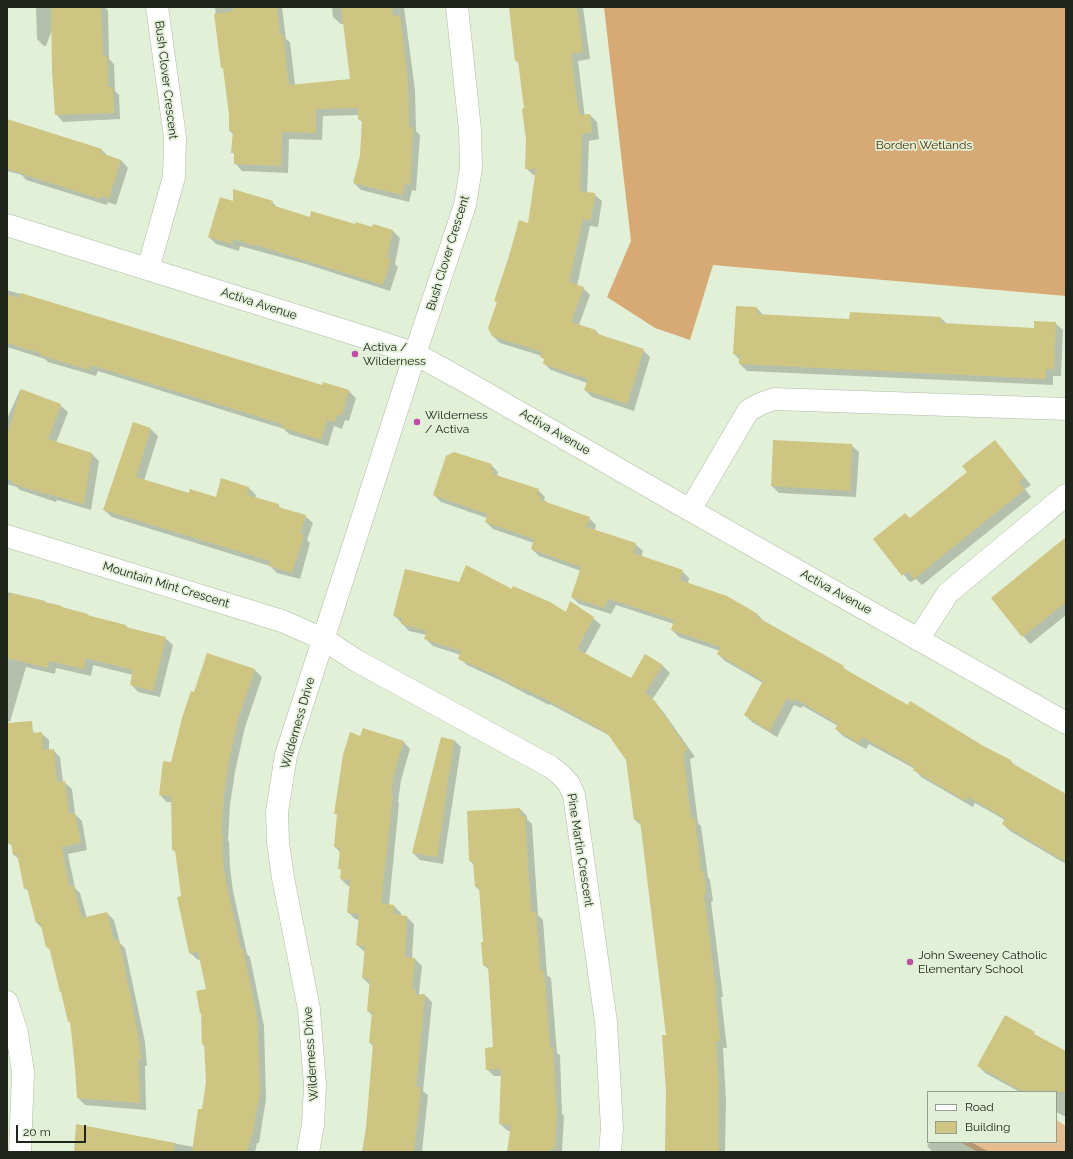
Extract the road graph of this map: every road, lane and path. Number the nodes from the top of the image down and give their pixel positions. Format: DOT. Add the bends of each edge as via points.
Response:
graph roads {
  1 [pos="157,7"];
  2 [pos="457,7"];
  3 [pos="7,225"];
  4 [pos="148,269"];
  5 [pos="415,354"];
  6 [pos="1066,409"];
  7 [pos="1066,495"];
  8 [pos="690,510"];
  9 [pos="7,536"];
  10 [pos="919,638"];
  11 [pos="323,639"];
  12 [pos="1066,722"];
  13 [pos="7,1002"];
  14 [pos="20,1152"];
  15 [pos="308,1152"];
  16 [pos="610,1152"];
  1 -- 4 [label="street, Bush Clover Crescent" via="175,137 174,177"];
  2 -- 5 [label="street, Bush Clover Crescent" via="470,130 471,168 465,205"];
  3 -- 4 [label="street, Activa Avenue"];
  4 -- 5 [label="street, Activa Avenue"];
  5 -- 8 [label="street, Activa Avenue"];
  5 -- 11 [label="street, Wilderness Drive"];
  6 -- 8 [label="street" via="774,399 748,411"];
  7 -- 10 [label="street" via="948,593"];
  8 -- 10 [label="street, Activa Avenue"];
  9 -- 11 [label="street, Mountain Mint Crescent" via="282,621"];
  10 -- 12 [label="street, Activa Avenue"];
  11 -- 15 [label="street, Wilderness Drive" via="286,755 277,812 283,878 309,1009 315,1085 313,1125"];
  11 -- 16 [label="street, Pine Martin Crescent" via="357,661 551,767 569,784 574,795 606,1022 612,1128"];
  13 -- 14 [label="street" via="17,1033 23,1072"];
}
